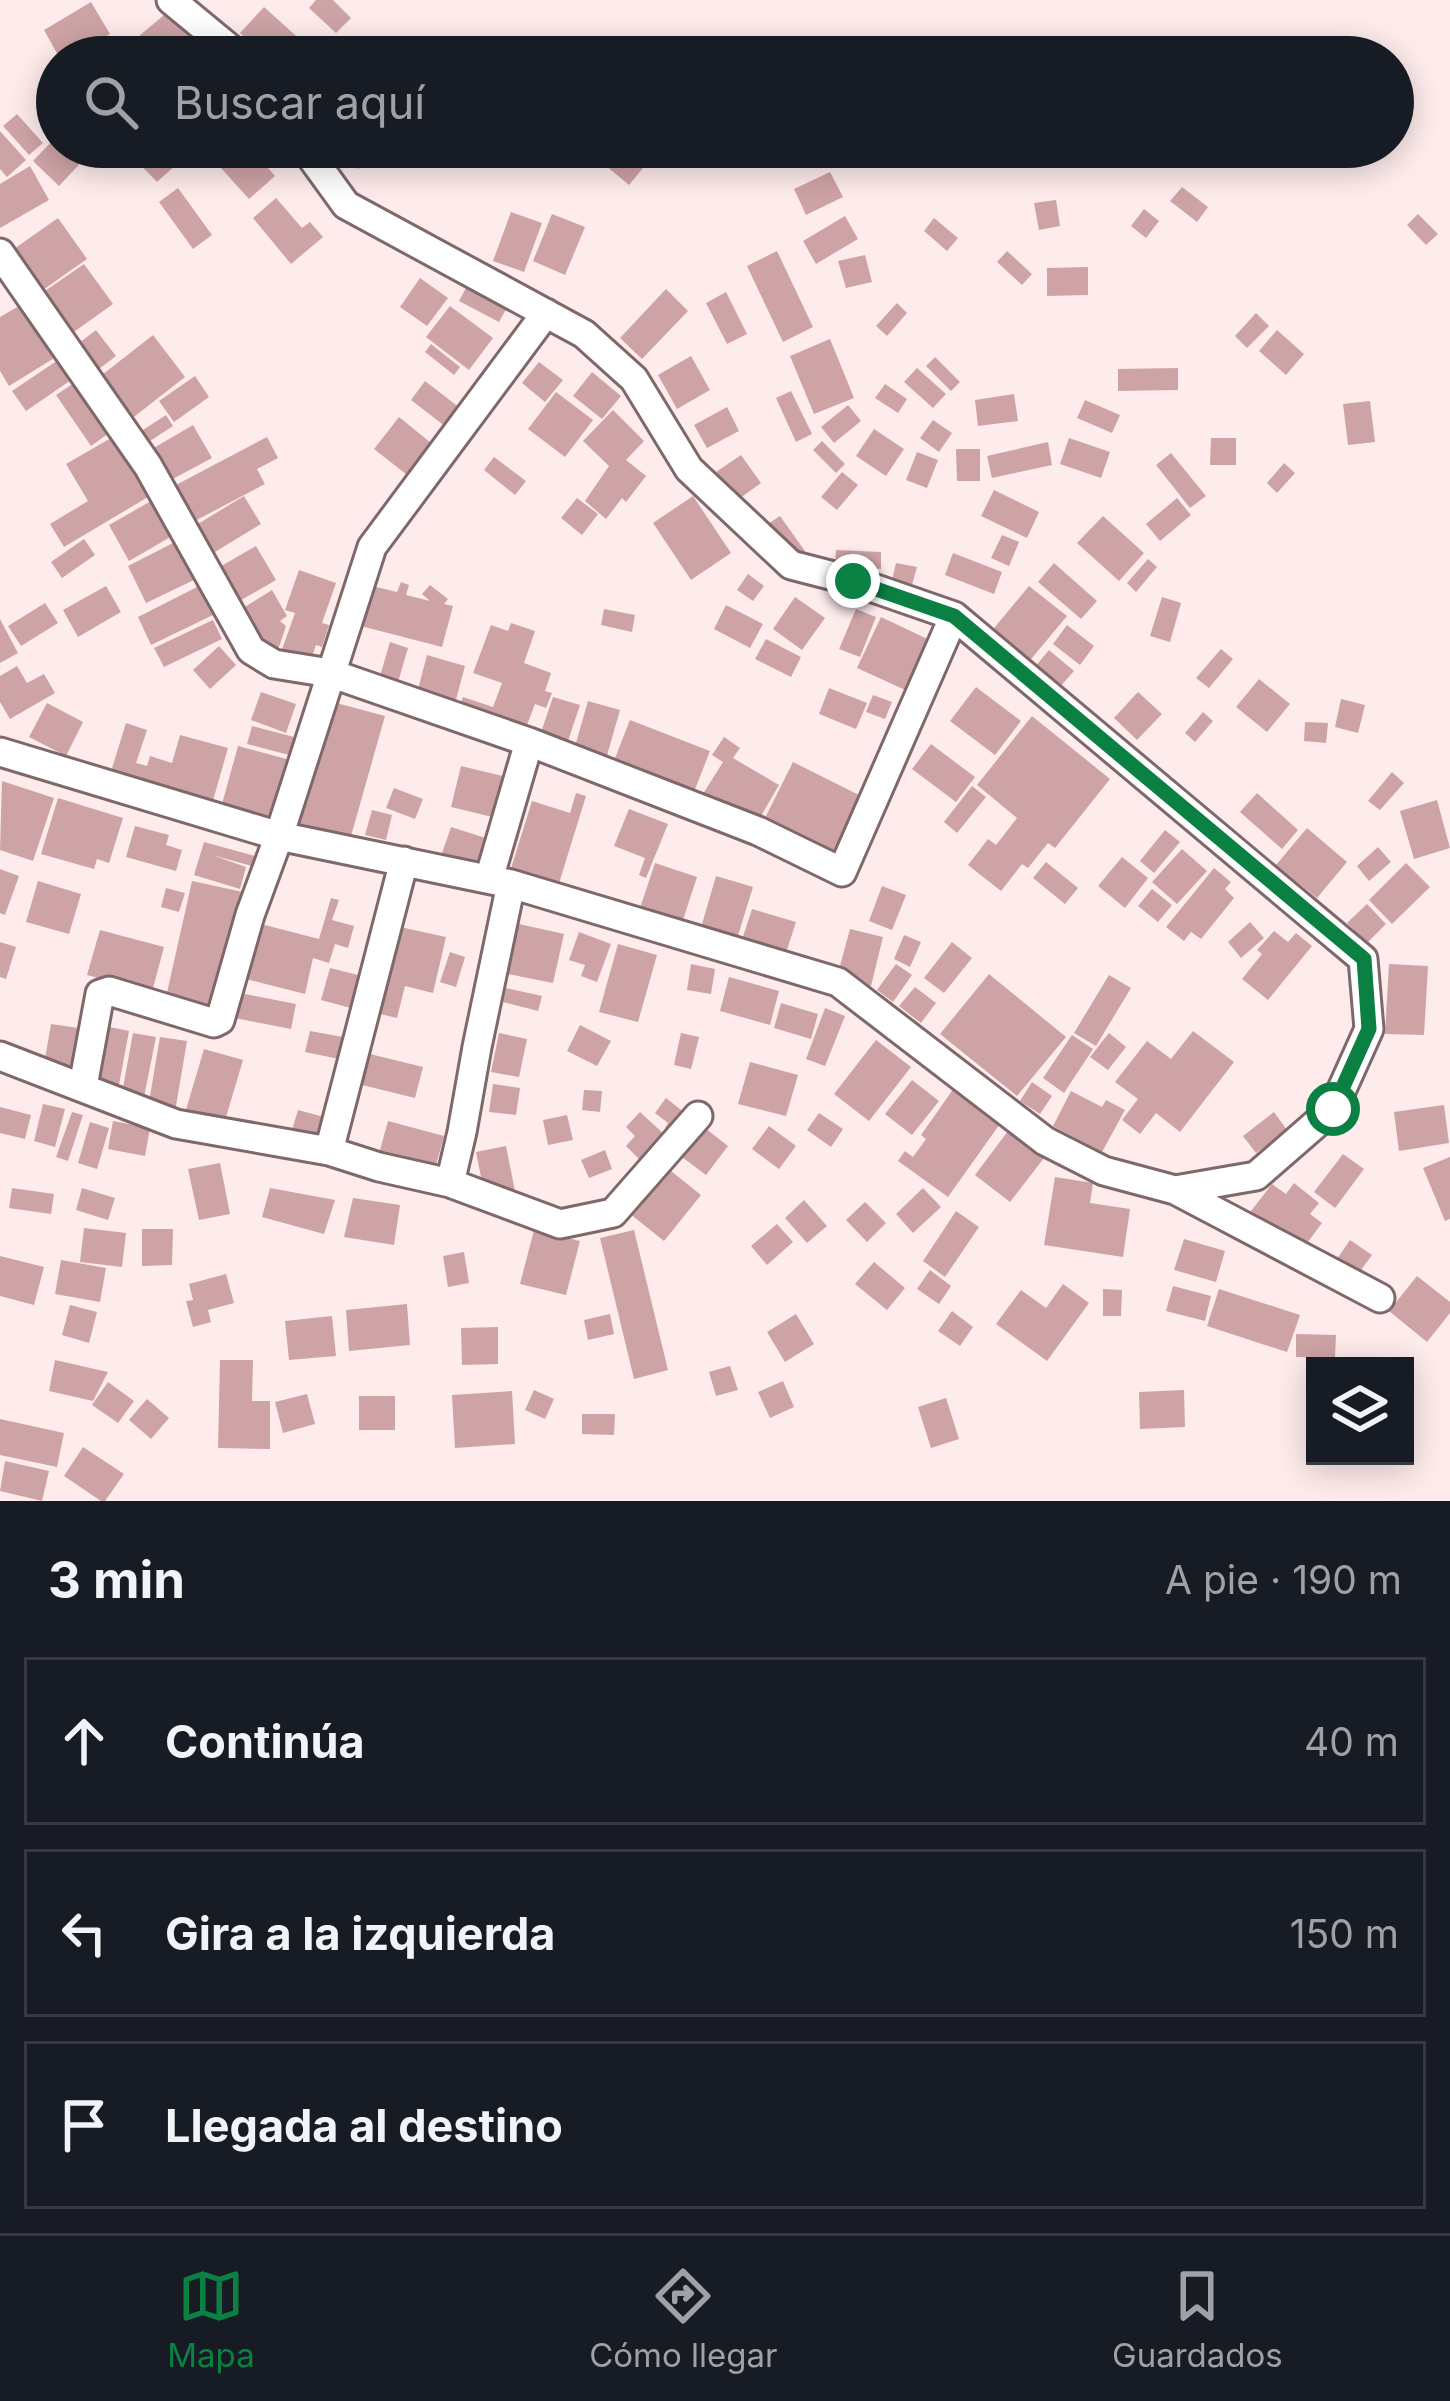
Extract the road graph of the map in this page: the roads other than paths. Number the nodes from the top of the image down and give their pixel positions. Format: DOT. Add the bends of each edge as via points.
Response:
graph roads {
  1 [pos="171,0"];
  2 [pos="215,36"];
  3 [pos="319,168"];
  4 [pos="0,253"];
  5 [pos="546,313"];
  6 [pos="954,616"];
  7 [pos="330,673"];
  8 [pos="529,742"];
  9 [pos="2,750"];
  10 [pos="279,836"];
  11 [pos="404,861"];
  12 [pos="500,881"];
  13 [pos="0,1056"];
  14 [pos="83,1086"];
  15 [pos="698,1116"];
  16 [pos="328,1151"];
  17 [pos="449,1184"];
  18 [pos="1175,1190"];
  19 [pos="1380,1298"];
  1 -- 2 [label="street"];
  3 -- 5 [label="street" via="346,205"];
  4 -- 7 [label="street" via="148,466 251,650 274,664"];
  5 -- 6 [label="street" via="634,379 689,469 791,565"];
  5 -- 7 [label="street" via="372,547"];
  6 -- 8 [label="street" via="842,872"];
  6 -- 18 [label="street" via="1364,959 1369,1029 1333,1109 1256,1176"];
  7 -- 8 [label="street"];
  7 -- 10 [label="street"];
  8 -- 12 [label="street" via="498,855"];
  9 -- 10 [label="street"];
  10 -- 11 [label="street"];
  10 -- 14 [label="street" via="220,1020 100,994"];
  11 -- 12 [label="street"];
  11 -- 16 [label="street"];
  12 -- 17 [label="street"];
  12 -- 18 [label="street" via="838,982 1045,1141 1104,1171"];
  13 -- 14 [label="street"];
  14 -- 16 [label="street" via="176,1124"];
  15 -- 17 [label="street" via="613,1213 560,1224"];
  16 -- 17 [label="street"];
  18 -- 19 [label="street"];
}
